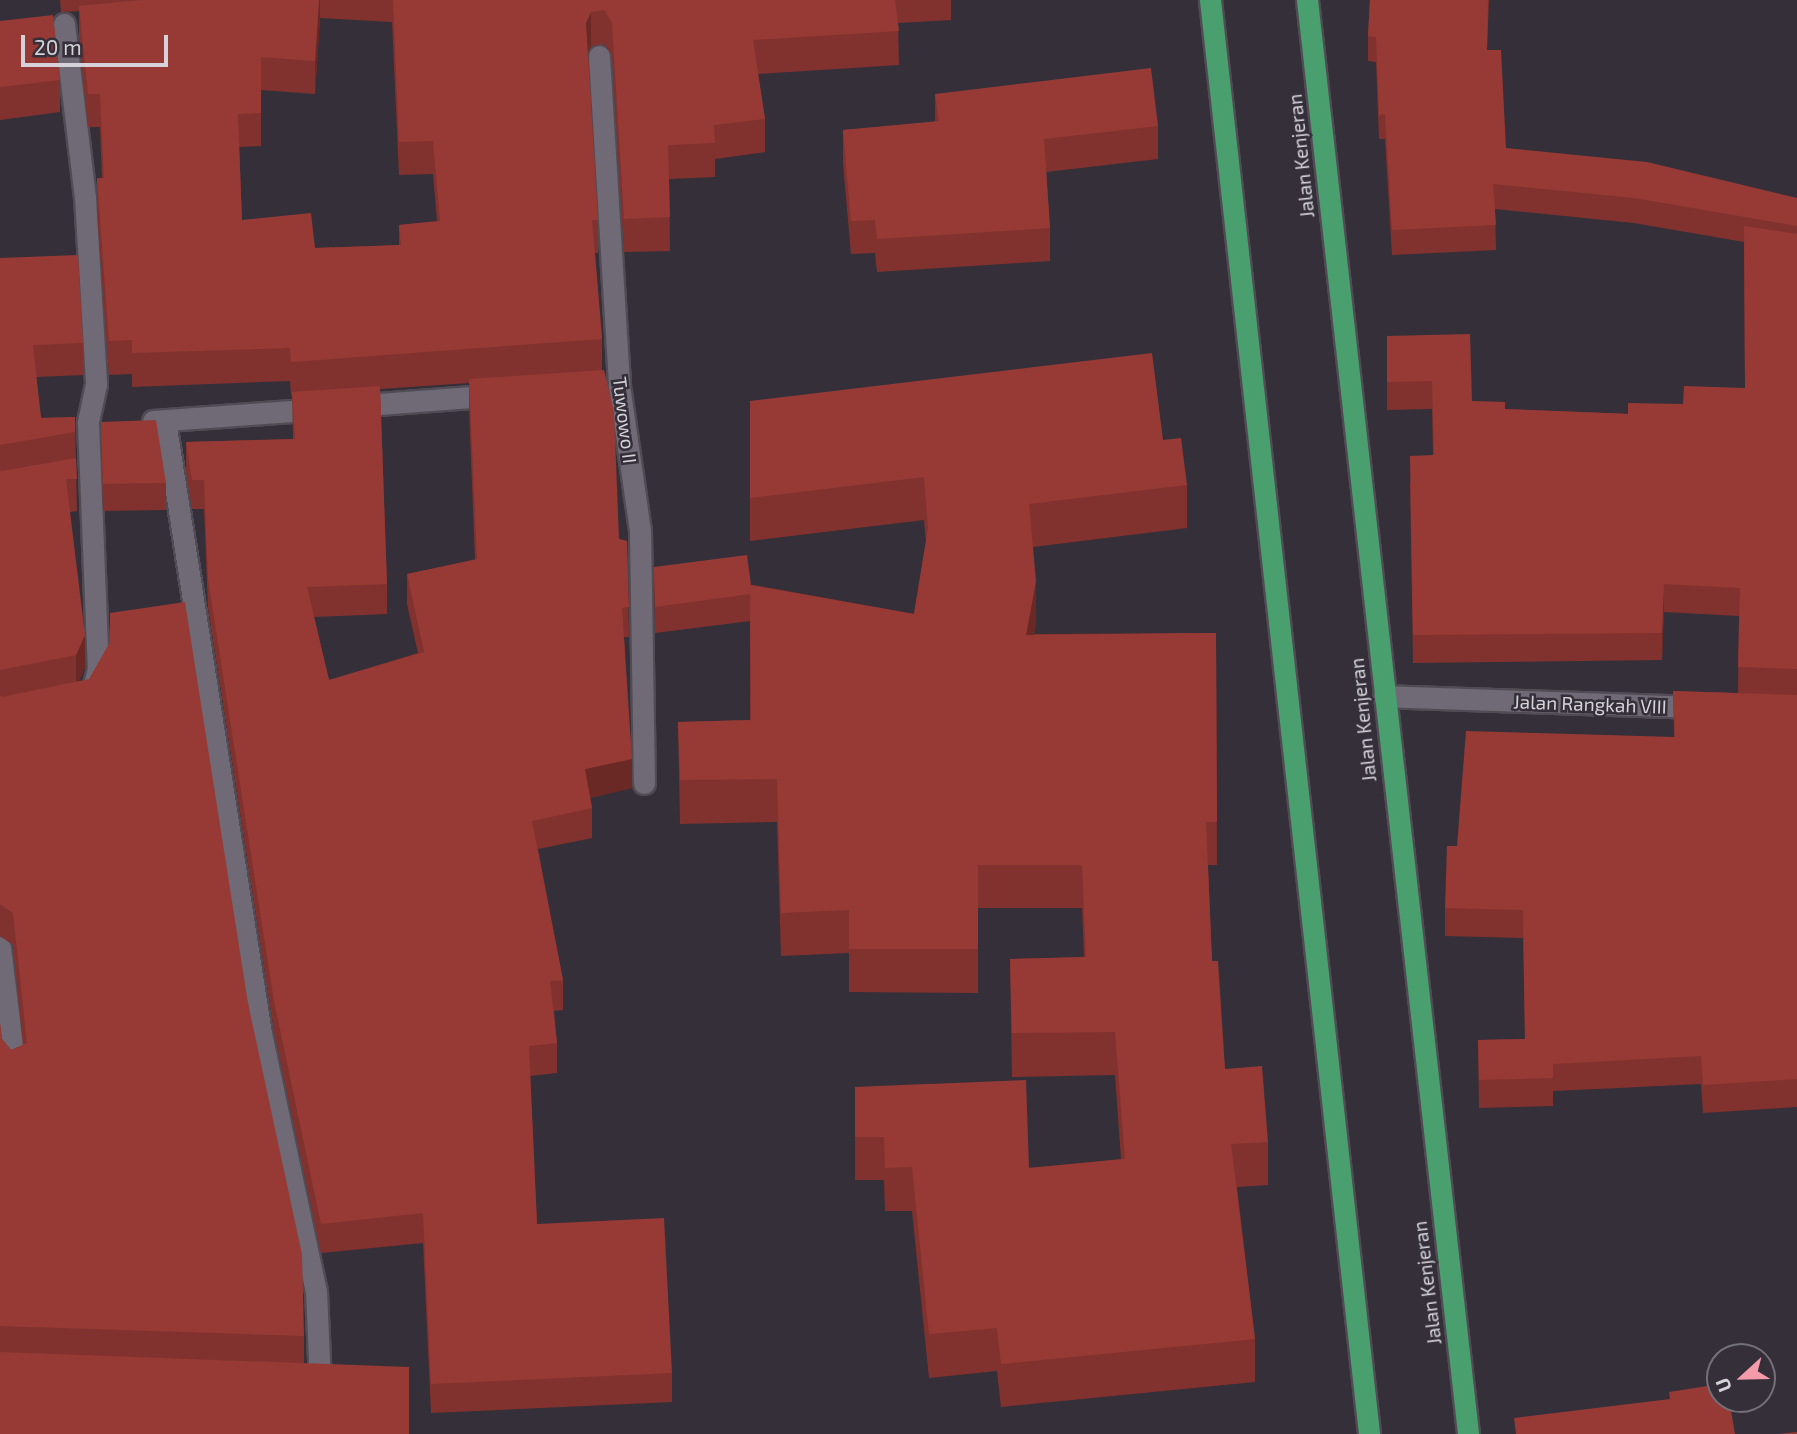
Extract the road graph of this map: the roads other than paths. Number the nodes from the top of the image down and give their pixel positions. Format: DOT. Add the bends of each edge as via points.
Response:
graph roads {
  1 [pos="1210,0"];
  2 [pos="1307,0"];
  3 [pos="91,23"];
  4 [pos="64,24"];
  5 [pos="38,28"];
  6 [pos="599,56"];
  7 [pos="619,386"];
  8 [pos="592,388"];
  9 [pos="523,393"];
  10 [pos="165,421"];
  11 [pos="88,423"];
  12 [pos="88,475"];
  13 [pos="63,480"];
  14 [pos="1384,696"];
  15 [pos="72,703"];
  16 [pos="1728,708"];
  17 [pos="644,783"];
  18 [pos="0,947"];
  19 [pos="15,1069"];
  20 [pos="292,1381"];
  21 [pos="1369,1434"];
  22 [pos="1468,1434"];
  1 -- 21 [label="highway"];
  2 -- 14 [label="highway, Jalan Kenjeran"];
  3 -- 4 [label="street"];
  4 -- 5 [label="street"];
  4 -- 11 [label="street" via="93,305 96,384"];
  6 -- 7 [label="street, Tuwowo II"];
  7 -- 8 [label="street"];
  7 -- 17 [label="street, Tuwowo II" via="640,531"];
  9 -- 10 [label="street"];
  10 -- 11 [label="street"];
  10 -- 20 [label="street" via="261,1033 316,1291 320,1382"];
  11 -- 12 [label="street"];
  12 -- 13 [label="street"];
  12 -- 15 [label="street" via="98,669 92,692"];
  14 -- 16 [label="street, Jalan Rangkah VIII"];
  14 -- 22 [label="highway, Jalan Kenjeran"];
  18 -- 19 [label="street"];
}
